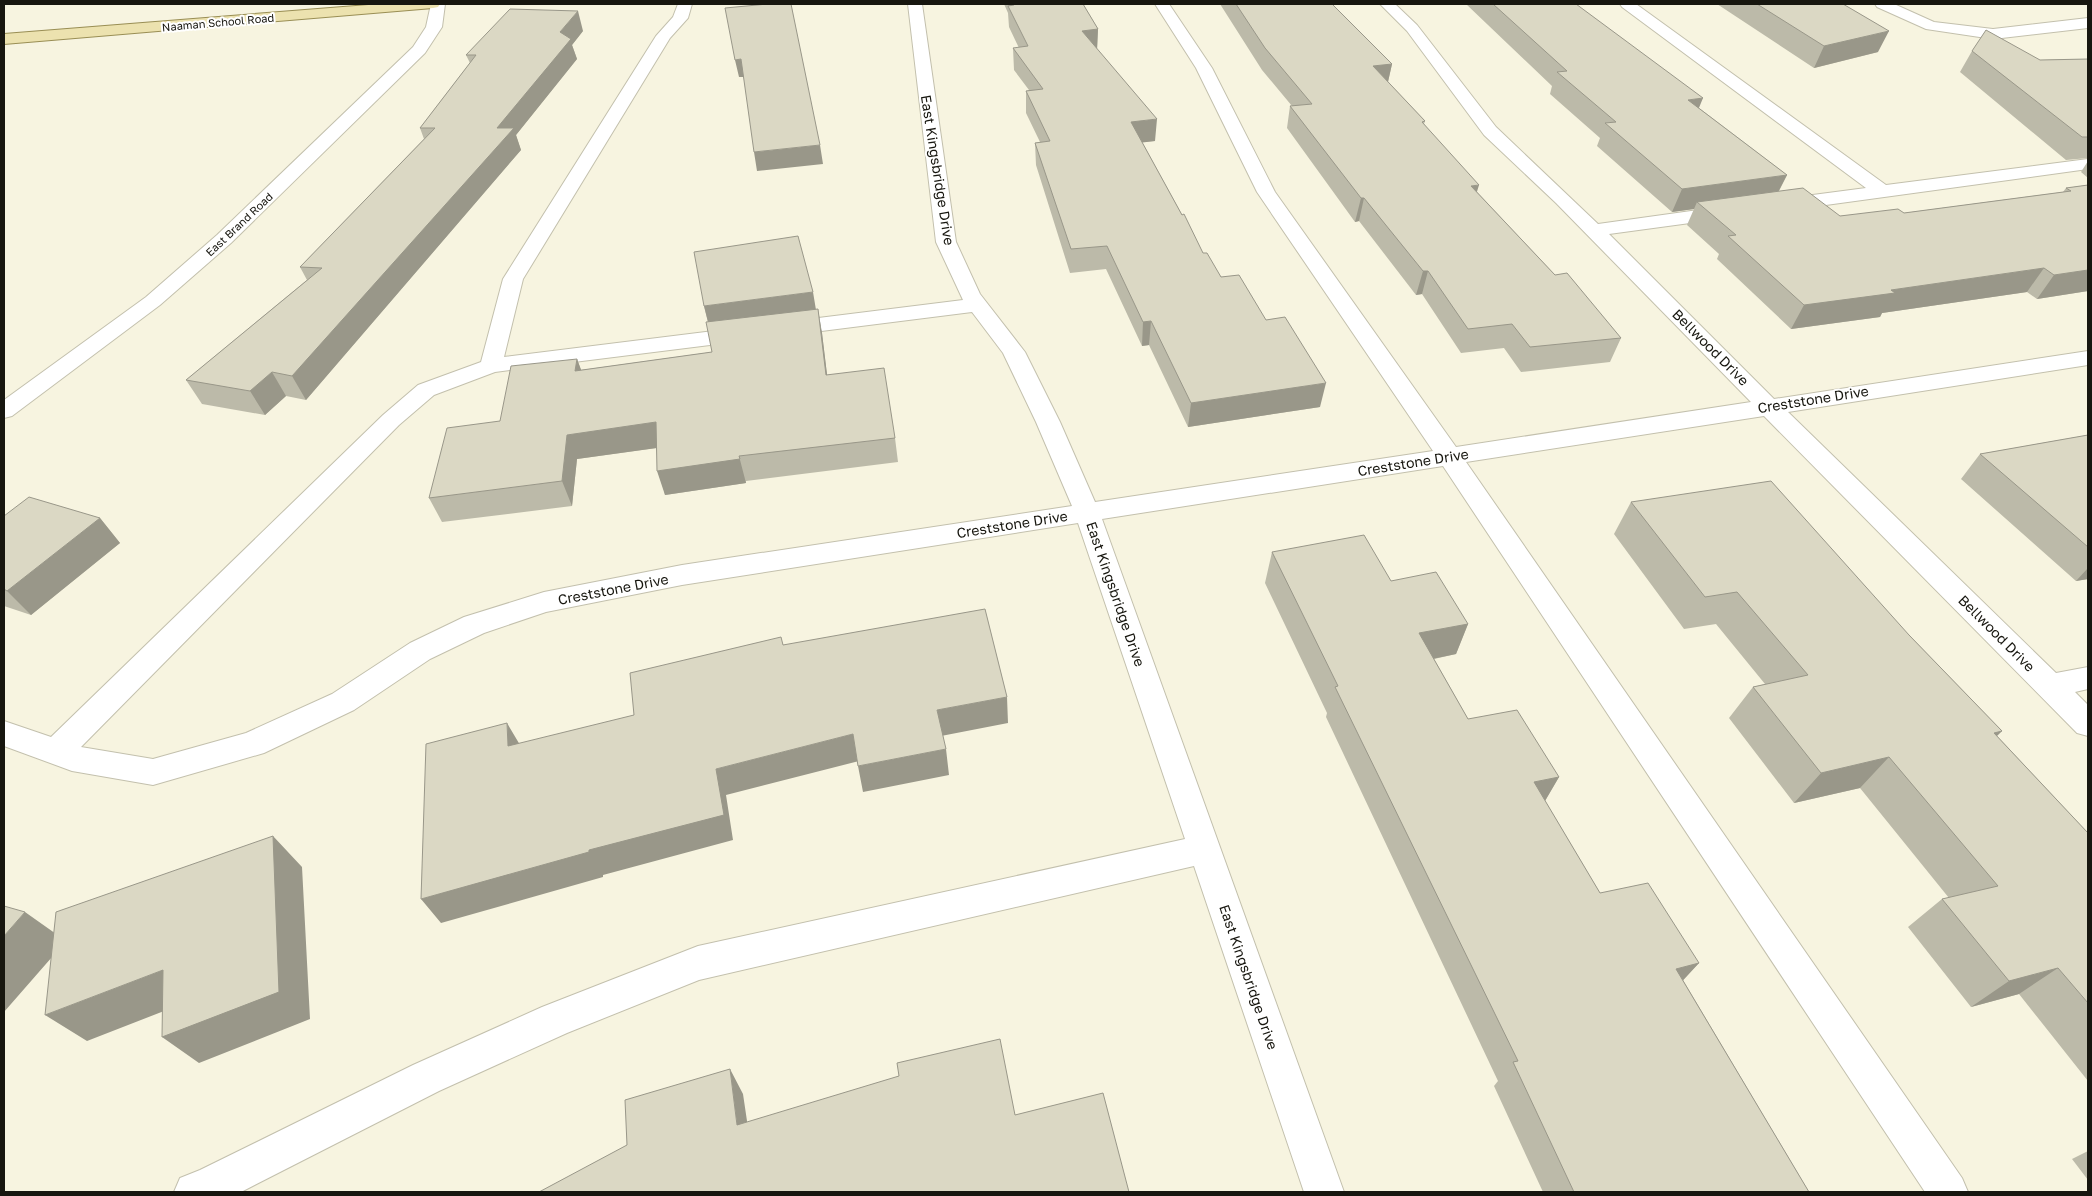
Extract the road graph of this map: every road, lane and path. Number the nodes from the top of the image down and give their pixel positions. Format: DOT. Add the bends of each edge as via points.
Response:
graph roads {
  1 [pos="433,4"];
  2 [pos="438,4"];
  3 [pos="685,4"];
  4 [pos="915,4"];
  5 [pos="1162,4"];
  6 [pos="1387,4"];
  7 [pos="1627,4"];
  8 [pos="1882,4"];
  9 [pos="2088,24"];
  10 [pos="4,39"];
  11 [pos="2088,164"];
  12 [pos="1882,191"];
  13 [pos="1766,207"];
  14 [pos="1747,210"];
  15 [pos="1594,230"];
  16 [pos="977,305"];
  17 [pos="2088,358"];
  18 [pos="491,366"];
  19 [pos="1768,406"];
  20 [pos="4,411"];
  21 [pos="1449,456"];
  22 [pos="1087,512"];
  23 [pos="2088,678"];
  24 [pos="2050,686"];
  25 [pos="2088,724"];
  26 [pos="4,733"];
  27 [pos="55,753"];
  28 [pos="1204,849"];
  29 [pos="194,1192"];
  30 [pos="1324,1192"];
  31 [pos="1948,1192"];
  1 -- 10 [label="main road, Naaman School Road"];
  2 -- 20 [label="street, East Brand Road" via="434,27 419,50 224,240 153,301"];
  3 -- 18 [label="street" via="680,18 653,52 512,278"];
  4 -- 16 [label="street, East Kingsbridge Drive" via="946,242"];
  5 -- 21 [label="street" via="1204,68 1266,192"];
  6 -- 15 [label="street, Bellwood Drive" via="1412,28 1490,131"];
  7 -- 12 [label="street"];
  8 -- 9 [label="street" via="1931,26 1993,34"];
  11 -- 12 [label="street"];
  12 -- 13 [label="street"];
  14 -- 15 [label="street"];
  15 -- 19 [label="street, Bellwood Drive"];
  16 -- 18 [label="street"];
  16 -- 22 [label="street, East Kingsbridge Drive" via="1014,352"];
  17 -- 19 [label="street, Creststone Drive"];
  18 -- 27 [label="street" via="426,390 391,420"];
  19 -- 21 [label="street, Creststone Drive"];
  19 -- 24 [label="street, Bellwood Drive"];
  21 -- 22 [label="street, Creststone Drive"];
  21 -- 31 [label="street"];
  22 -- 27 [label="street, Creststone Drive" via="682,575 544,602 474,624 420,651 343,702 253,744 153,772"];
  22 -- 28 [label="street, East Kingsbridge Drive"];
  23 -- 24 [label="street"];
  24 -- 25 [label="street, Bellwood Drive"];
  26 -- 27 [label="street, Creststone Drive"];
  28 -- 29 [label="street" via="698,964 555,1020 426,1078"];
  28 -- 30 [label="street, East Kingsbridge Drive"];
}
